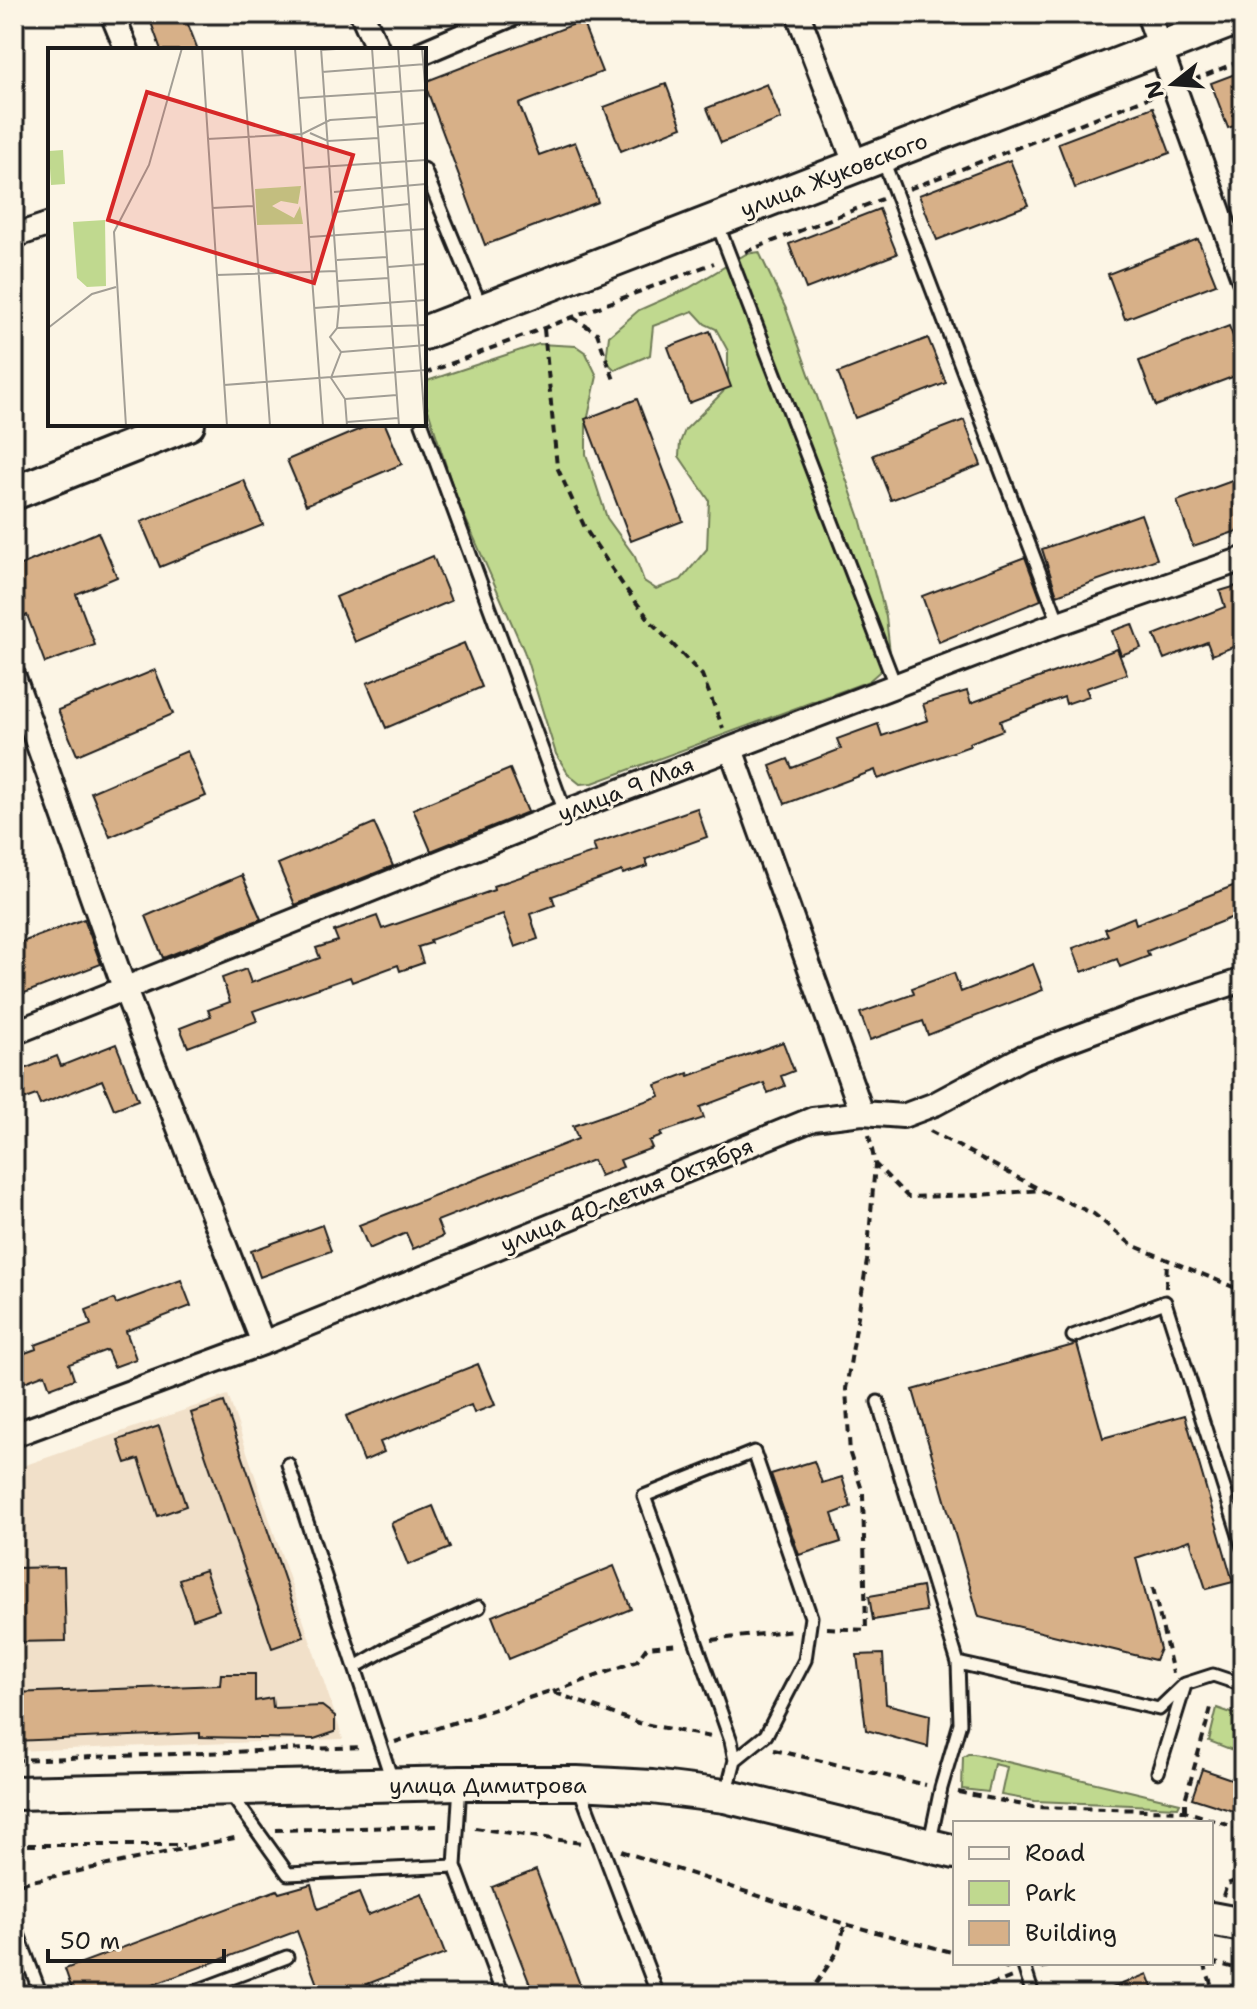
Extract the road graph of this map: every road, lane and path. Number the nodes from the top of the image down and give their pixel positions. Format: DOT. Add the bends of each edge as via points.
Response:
graph roads {
  1 [pos="112,14"];
  2 [pos="362,14"];
  3 [pos="513,14"];
  4 [pos="798,14"];
  5 [pos="1148,14"];
  6 [pos="1243,16"];
  7 [pos="126,48"];
  8 [pos="377,48"];
  9 [pos="1161,48"];
  10 [pos="426,51"];
  11 [pos="1243,60"];
  12 [pos="1192,80"];
  13 [pos="1161,92"];
  14 [pos="868,161"];
  15 [pos="426,174"];
  16 [pos="895,194"];
  17 [pos="716,220"];
  18 [pos="48,225"];
  19 [pos="14,236"];
  20 [pos="730,257"];
  21 [pos="1243,278"];
  22 [pos="483,310"];
  23 [pos="572,317"];
  24 [pos="544,329"];
  25 [pos="426,332"];
  26 [pos="426,373"];
  27 [pos="614,380"];
  28 [pos="183,426"];
  29 [pos="423,426"];
  30 [pos="14,493"];
  31 [pos="1243,559"];
  32 [pos="1059,623"];
  33 [pos="14,677"];
  34 [pos="895,685"];
  35 [pos="731,749"];
  36 [pos="565,812"];
  37 [pos="1243,980"];
  38 [pos="125,990"];
  39 [pos="14,1033"];
  40 [pos="862,1113"];
  41 [pos="903,1116"];
  42 [pos="875,1164"];
  43 [pos="1041,1190"];
  44 [pos="1167,1259"];
  45 [pos="1243,1291"];
  46 [pos="1165,1302"];
  47 [pos="1073,1336"];
  48 [pos="263,1343"];
  49 [pos="878,1402"];
  50 [pos="14,1435"];
  51 [pos="288,1464"];
  52 [pos="1243,1548"];
  53 [pos="1153,1588"];
  54 [pos="479,1607"];
  55 [pos="809,1628"];
  56 [pos="696,1642"];
  57 [pos="958,1663"];
  58 [pos="355,1667"];
  59 [pos="1173,1673"];
  60 [pos="1185,1684"];
  61 [pos="1243,1685"];
  62 [pos="553,1692"];
  63 [pos="1211,1708"];
  64 [pos="731,1741"];
  65 [pos="755,1746"];
  66 [pos="381,1747"];
  67 [pos="14,1760"];
  68 [pos="735,1760"];
  69 [pos="1158,1772"];
  70 [pos="460,1783"];
  71 [pos="577,1783"];
  72 [pos="393,1785"];
  73 [pos="941,1788"];
  74 [pos="226,1789"];
  75 [pos="14,1793"];
  76 [pos="725,1796"];
  77 [pos="1185,1811"];
  78 [pos="458,1825"];
  79 [pos="1243,1830"];
  80 [pos="260,1833"];
  81 [pos="602,1844"];
  82 [pos="14,1845"];
  83 [pos="192,1845"];
  84 [pos="942,1849"];
  85 [pos="455,1866"];
  86 [pos="14,1874"];
  87 [pos="1243,1878"];
  88 [pos="1227,1884"];
  89 [pos="1213,1919"];
  90 [pos="14,1923"];
  91 [pos="845,1924"];
  92 [pos="1243,1925"];
  93 [pos="953,1952"];
  94 [pos="287,1957"];
  95 [pos="1213,1962"];
  96 [pos="1205,1965"];
  97 [pos="1024,1968"];
  98 [pos="1243,1970"];
  99 [pos="41,1995"];
  100 [pos="186,1995"];
  101 [pos="503,1995"];
  102 [pos="658,1995"];
  103 [pos="808,1995"];
  104 [pos="964,1995"];
  105 [pos="1033,1995"];
  106 [pos="1215,1995"];
  1 -- 7 [label="street"];
  2 -- 8 [label="street"];
  3 -- 10 [label="street"];
  4 -- 14 [label="street"];
  5 -- 9 [label="street"];
  6 -- 9 [label="street, улица Жуковского"];
  9 -- 14 [label="street, улица Жуковского"];
  9 -- 21 [label="street"];
  11 -- 12 [label="path"];
  13 -- 16 [label="path"];
  14 -- 16 [label="lane"];
  14 -- 17 [label="street, улица Жуковского"];
  15 -- 22 [label="lane"];
  16 -- 20 [label="path"];
  16 -- 32 [label="lane"];
  17 -- 20 [label="lane"];
  17 -- 22 [label="street, улица Жуковского"];
  18 -- 19 [label="street"];
  20 -- 23 [label="path"];
  20 -- 34 [label="lane"];
  22 -- 25 [label="street, улица Жуковского"];
  23 -- 24 [label="path"];
  23 -- 27 [label="path" via="597,333"];
  24 -- 26 [label="path"];
  24 -- 35 [label="path" via="557,467 586,530 623,585 702,675"];
  28 -- 30 [label="street"];
  29 -- 36 [label="lane"];
  31 -- 32 [label="street, улица 9 Мая"];
  32 -- 34 [label="street, улица 9 Мая"];
  33 -- 38 [label="street"];
  34 -- 35 [label="street, улица 9 Мая"];
  35 -- 36 [label="street, улица 9 Мая"];
  35 -- 40 [label="street"];
  36 -- 38 [label="street, улица 9 Мая"];
  37 -- 41 [label="street, улица 40-летия Октября" via="1023,1057"];
  38 -- 39 [label="street, улица 9 Мая"];
  38 -- 48 [label="street"];
  40 -- 41 [label="street, улица 40-летия Октября"];
  40 -- 42 [label="path"];
  40 -- 48 [label="street, улица 40-летия Октября" via="813,1119"];
  41 -- 43 [label="path"];
  42 -- 43 [label="path" via="908,1197"];
  42 -- 55 [label="path" via="867,1261 846,1389 850,1454 863,1493 866,1630"];
  43 -- 44 [label="path" via="1094,1214 1132,1245"];
  44 -- 45 [label="path"];
  44 -- 46 [label="path"];
  46 -- 47 [label="lane"];
  46 -- 52 [label="lane"];
  48 -- 50 [label="street, улица 40-летия Октября"];
  49 -- 57 [label="lane"];
  51 -- 58 [label="lane"];
  53 -- 59 [label="path"];
  54 -- 58 [label="lane"];
  55 -- 56 [label="path"];
  55 -- 56 [label="lane" via="811,1617 754,1452 644,1496"];
  55 -- 65 [label="lane" via="805,1660"];
  56 -- 62 [label="path" via="647,1647 637,1661"];
  56 -- 64 [label="lane"];
  57 -- 60 [label="lane" via="1159,1709"];
  57 -- 73 [label="lane" via="960,1723"];
  58 -- 66 [label="lane"];
  60 -- 61 [label="lane" via="1213,1675"];
  60 -- 69 [label="lane"];
  62 -- 64 [label="path" via="639,1723"];
  62 -- 66 [label="path"];
  63 -- 77 [label="path"];
  64 -- 68 [label="lane"];
  65 -- 68 [label="lane"];
  65 -- 73 [label="path"];
  66 -- 67 [label="path"];
  66 -- 72 [label="lane"];
  68 -- 76 [label="lane"];
  70 -- 71 [label="street, улица Димитрова"];
  70 -- 72 [label="street, улица Димитрова"];
  70 -- 78 [label="lane"];
  71 -- 76 [label="street, улица Димитрова"];
  71 -- 81 [label="lane"];
  72 -- 74 [label="street, улица Димитрова"];
  73 -- 77 [label="path" via="1033,1807"];
  73 -- 84 [label="lane"];
  74 -- 75 [label="street, улица Димитрова"];
  74 -- 80 [label="lane"];
  76 -- 84 [label="street, улица Димитрова"];
  77 -- 79 [label="path"];
  78 -- 80 [label="path"];
  78 -- 81 [label="path"];
  78 -- 85 [label="lane"];
  80 -- 83 [label="path"];
  80 -- 85 [label="lane" via="288,1874"];
  81 -- 91 [label="path"];
  81 -- 102 [label="lane"];
  82 -- 83 [label="path"];
  83 -- 86 [label="path" via="18,1884"];
  85 -- 101 [label="lane"];
  87 -- 88 [label="path"];
  89 -- 92 [label="street"];
  90 -- 99 [label="lane"];
  91 -- 93 [label="path"];
  91 -- 103 [label="path" via="838,1951"];
  94 -- 100 [label="lane"];
  95 -- 98 [label="path"];
  96 -- 106 [label="path"];
  97 -- 104 [label="path"];
  97 -- 105 [label="lane"];
}
